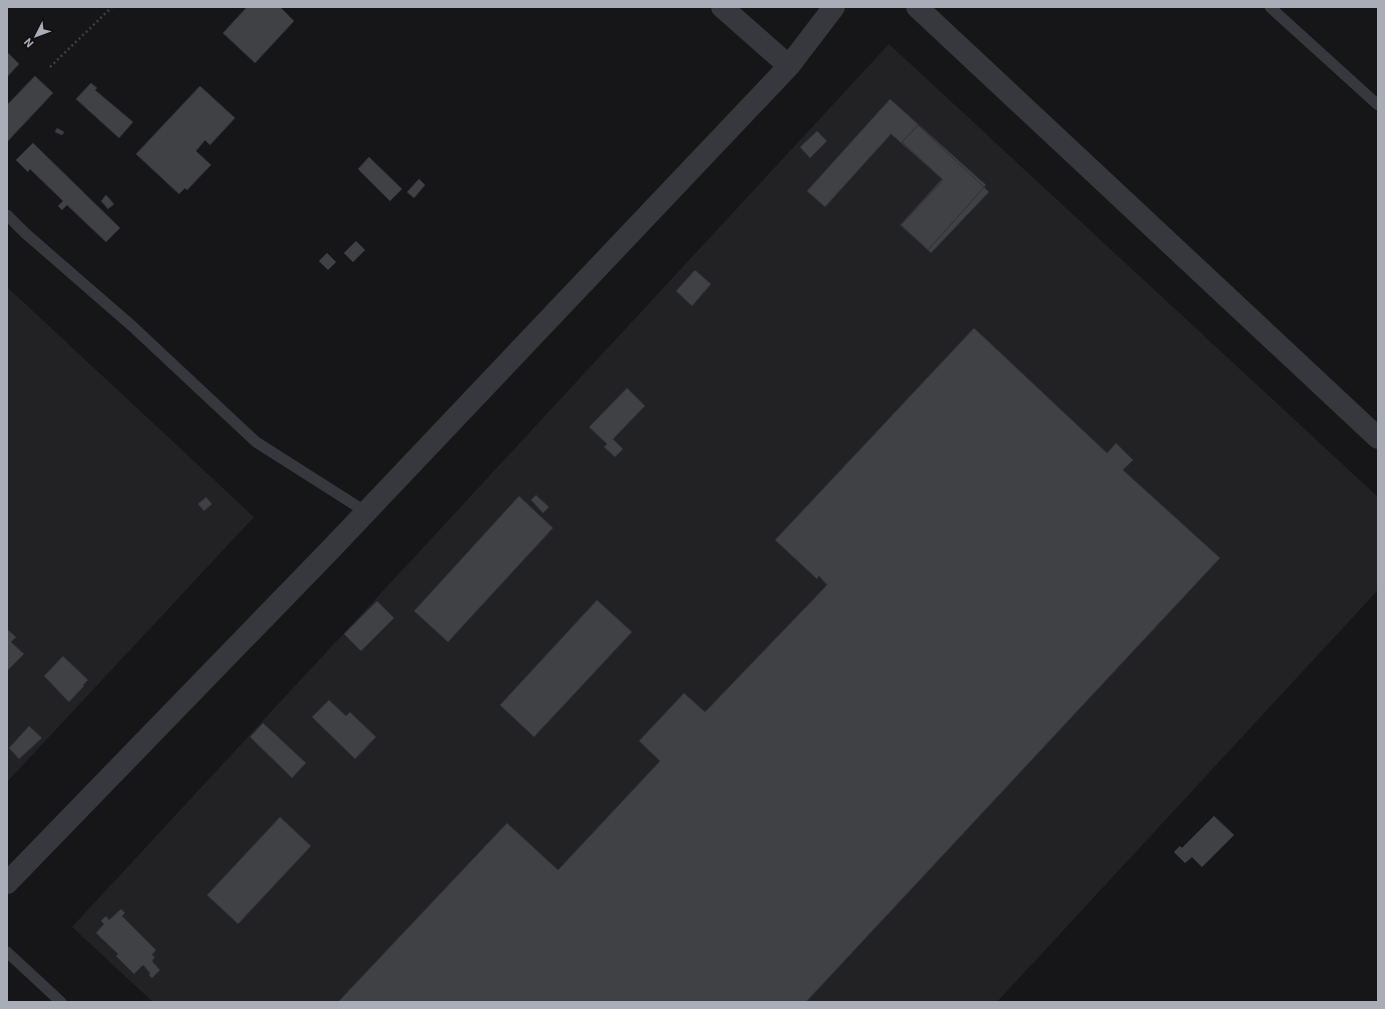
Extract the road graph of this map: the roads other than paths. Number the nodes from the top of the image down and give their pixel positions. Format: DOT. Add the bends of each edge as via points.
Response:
graph roads {
  1 [pos="722,7"];
  2 [pos="834,7"];
  3 [pos="917,7"];
  4 [pos="1270,7"];
  5 [pos="789,66"];
  6 [pos="1378,105"];
  7 [pos="7,215"];
  8 [pos="1378,438"];
  9 [pos="366,512"];
  10 [pos="7,883"];
  11 [pos="7,952"];
  12 [pos="62,1002"];
  1 -- 5 [label="street"];
  2 -- 5 [label="street"];
  3 -- 8 [label="street"];
  4 -- 6 [label="lane"];
  5 -- 9 [label="street"];
  7 -- 9 [label="lane" via="132,326 256,442"];
  9 -- 10 [label="street"];
  11 -- 12 [label="lane"];
}
